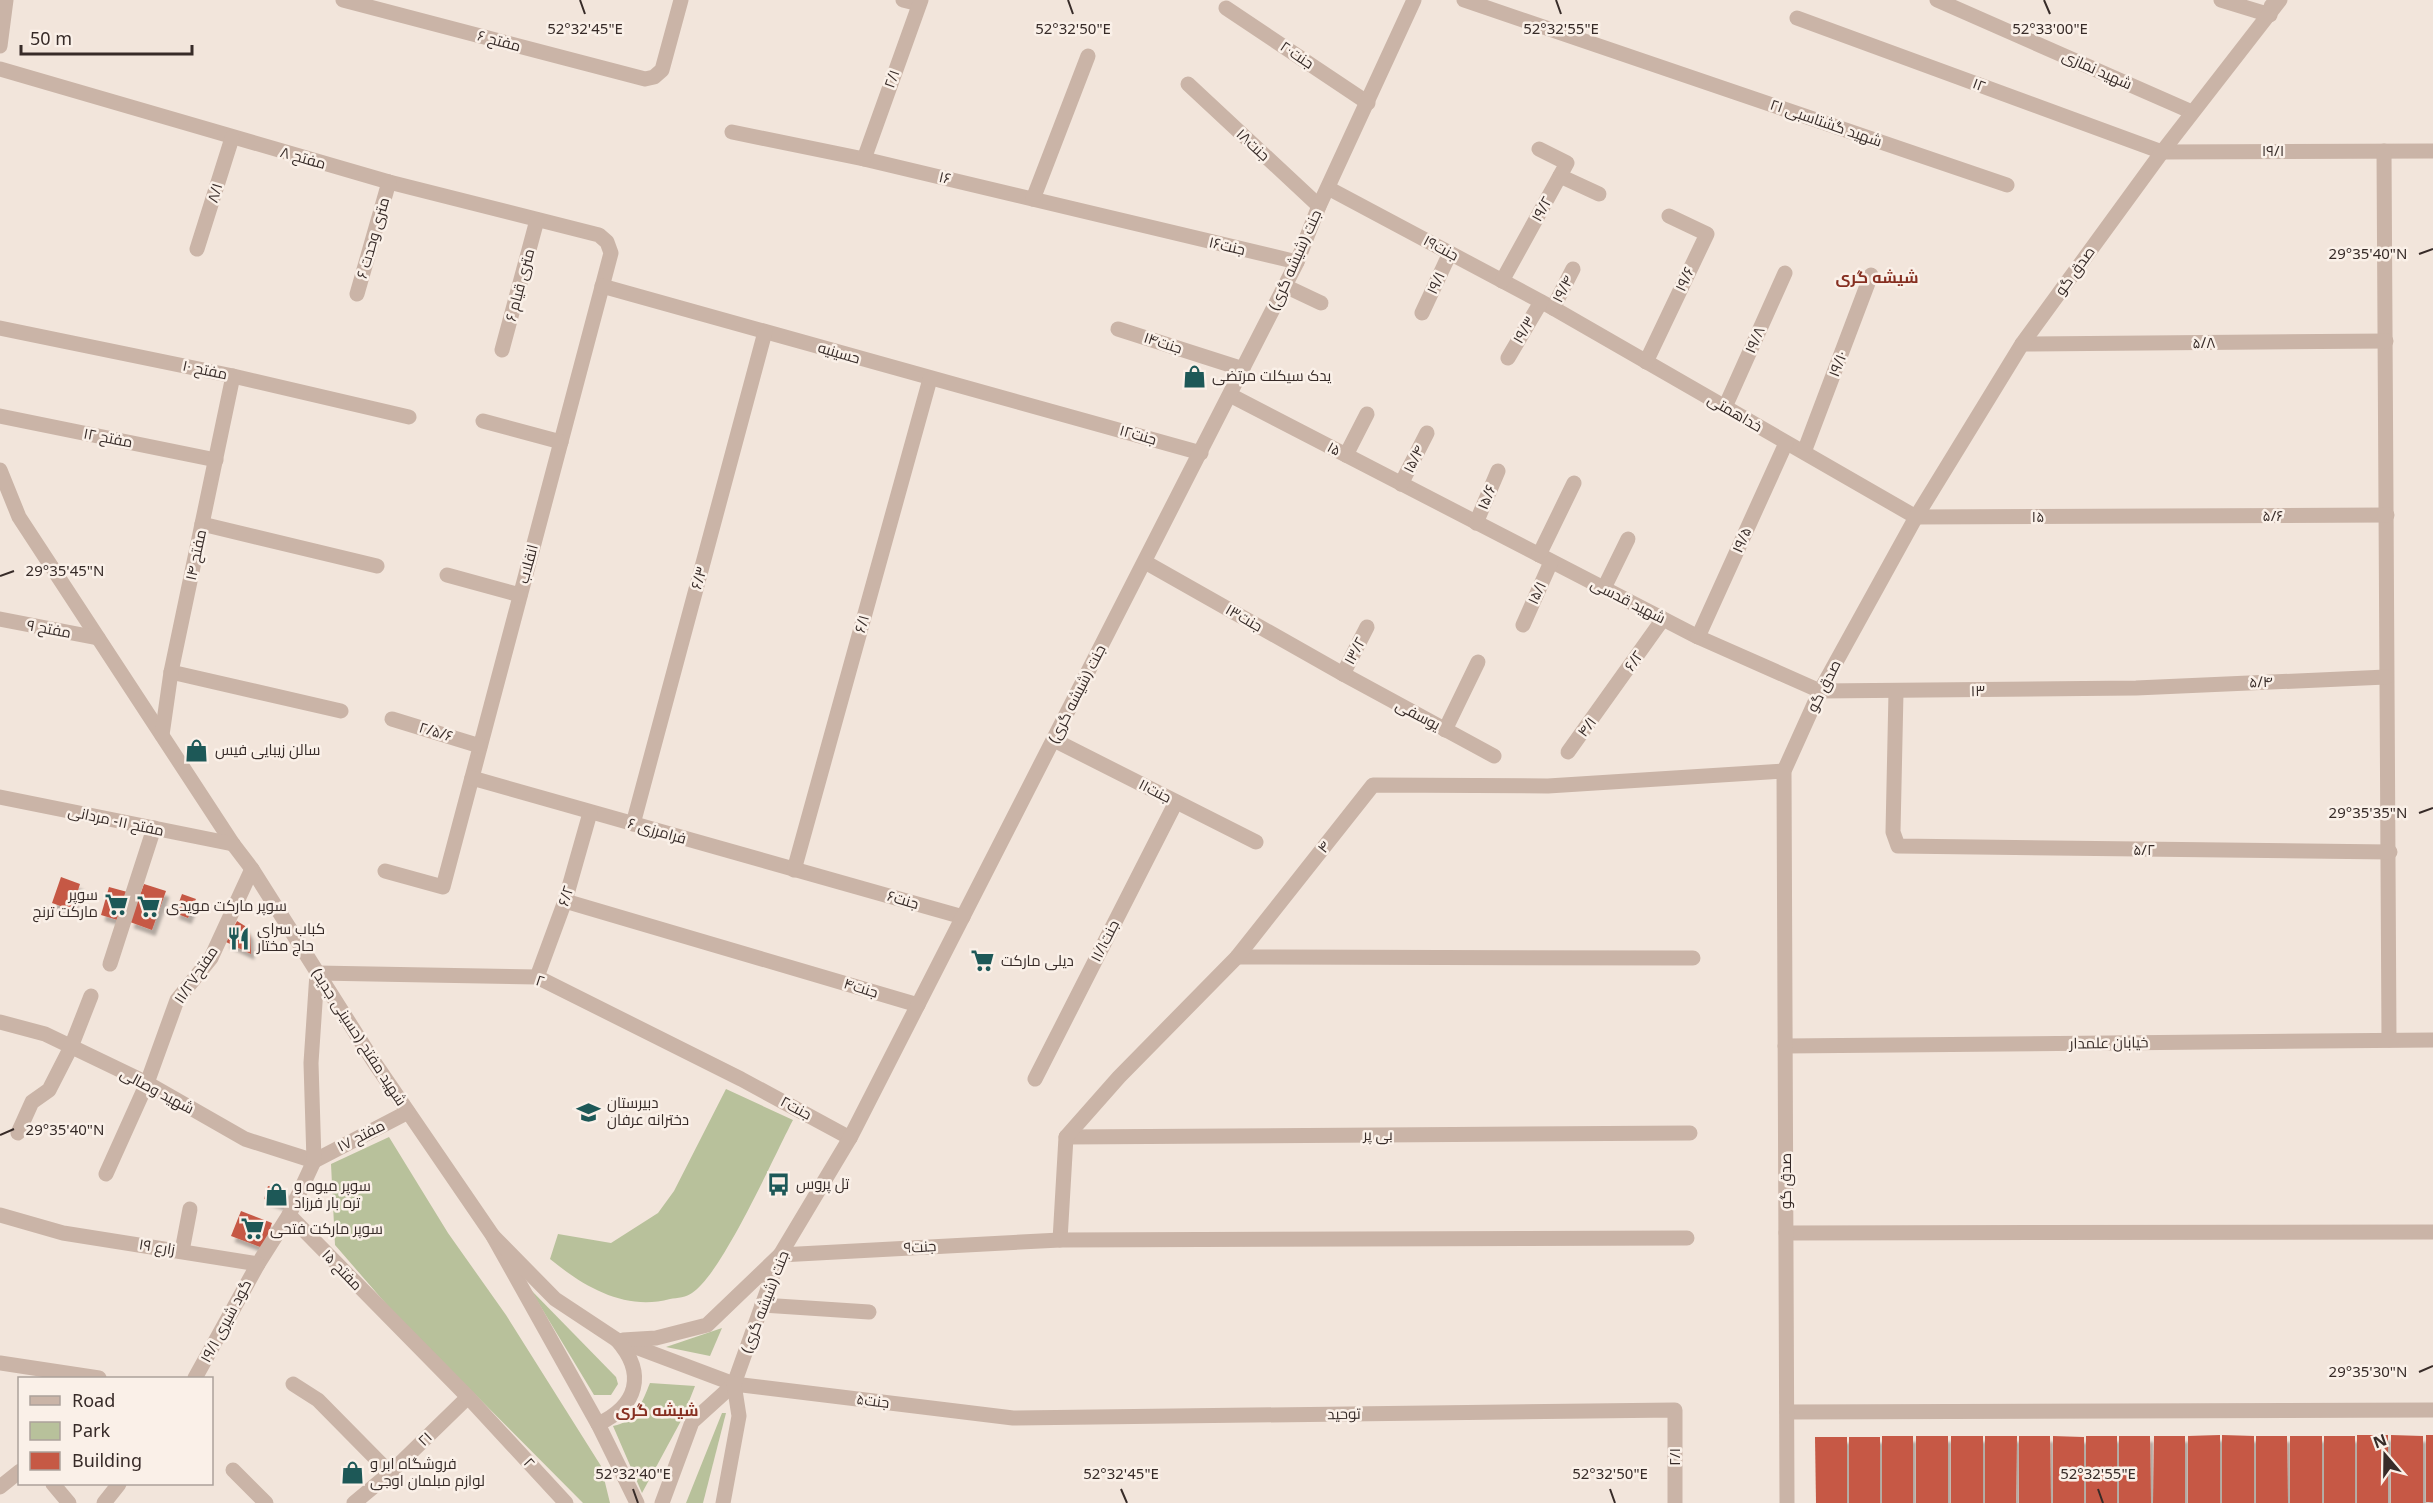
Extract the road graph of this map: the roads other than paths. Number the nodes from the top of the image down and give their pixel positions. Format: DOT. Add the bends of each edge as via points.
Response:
graph roads {
  1 [pos="6,0"];
  2 [pos="343,0"];
  3 [pos="681,0"];
  4 [pos="903,0"];
  5 [pos="1414,0"];
  6 [pos="1464,0"];
  7 [pos="1936,0"];
  8 [pos="2221,0"];
  9 [pos="2280,0"];
  10 [pos="920,2"];
  11 [pos="1226,8"];
  12 [pos="2271,8"];
  13 [pos="1797,18"];
  14 [pos="0,46"];
  15 [pos="1088,56"];
  16 [pos="0,69"];
  17 [pos="1188,84"];
  18 [pos="1368,103"];
  19 [pos="2192,112"];
  20 [pos="732,132"];
  21 [pos="232,138"];
  22 [pos="1539,149"];
  23 [pos="2384,151"];
  24 [pos="2433,151"];
  25 [pos="2162,152"];
  26 [pos="864,159"];
  27 [pos="1560,176"];
  28 [pos="389,182"];
  29 [pos="2007,185"];
  30 [pos="1328,188"];
  31 [pos="1599,194"];
  32 [pos="1033,199"];
  33 [pos="1319,206"];
  34 [pos="1669,216"];
  35 [pos="537,220"];
  36 [pos="1157,230"];
  37 [pos="607,242"];
  38 [pos="197,249"];
  39 [pos="1450,253"];
  40 [pos="1297,262"];
  41 [pos="1573,269"];
  42 [pos="1785,273"];
  43 [pos="1871,275"];
  44 [pos="1502,281"];
  45 [pos="602,286"];
  46 [pos="1285,286"];
  47 [pos="357,294"];
  48 [pos="1321,303"];
  49 [pos="1547,305"];
  50 [pos="1422,313"];
  51 [pos="0,328"];
  52 [pos="1118,329"];
  53 [pos="765,332"];
  54 [pos="2386,341"];
  55 [pos="2022,344"];
  56 [pos="502,350"];
  57 [pos="1508,358"];
  58 [pos="1646,362"];
  59 [pos="1243,369"];
  60 [pos="233,376"];
  61 [pos="930,379"];
  62 [pos="1230,395"];
  63 [pos="1725,407"];
  64 [pos="1367,414"];
  65 [pos="0,416"];
  66 [pos="409,417"];
  67 [pos="1076,418"];
  68 [pos="483,421"];
  69 [pos="1426,433"];
  70 [pos="561,442"];
  71 [pos="1786,443"];
  72 [pos="1804,452"];
  73 [pos="1201,453"];
  74 [pos="1346,455"];
  75 [pos="216,460"];
  76 [pos="0,470"];
  77 [pos="1498,471"];
  78 [pos="1574,483"];
  79 [pos="1401,484"];
  80 [pos="1439,504"];
  81 [pos="2387,515"];
  82 [pos="1916,517"];
  83 [pos="2159,517"];
  84 [pos="1476,523"];
  85 [pos="202,524"];
  86 [pos="1628,539"];
  87 [pos="1545,559"];
  88 [pos="1145,562"];
  89 [pos="376,566"];
  90 [pos="447,575"];
  91 [pos="1604,588"];
  92 [pos="520,595"];
  93 [pos="0,619"];
  94 [pos="1662,619"];
  95 [pos="1523,625"];
  96 [pos="1367,627"];
  97 [pos="1698,637"];
  98 [pos="98,638"];
  99 [pos="1478,662"];
  100 [pos="171,672"];
  101 [pos="1343,674"];
  102 [pos="2386,677"];
  103 [pos="2136,687"];
  104 [pos="1820,691"];
  105 [pos="1896,692"];
  106 [pos="1605,702"];
  107 [pos="341,711"];
  108 [pos="392,719"];
  109 [pos="1445,730"];
  110 [pos="162,735"];
  111 [pos="1054,740"];
  112 [pos="480,746"];
  113 [pos="1568,752"];
  114 [pos="1494,756"];
  115 [pos="1784,771"];
  116 [pos="472,778"];
  117 [pos="0,797"];
  118 [pos="1176,802"];
  119 [pos="590,813"];
  120 [pos="633,824"];
  121 [pos="154,828"];
  122 [pos="1256,842"];
  123 [pos="233,844"];
  124 [pos="2390,852"];
  125 [pos="252,869"];
  126 [pos="794,870"];
  127 [pos="385,871"];
  128 [pos="844,882"];
  129 [pos="565,901"];
  130 [pos="963,917"];
  131 [pos="1237,957"];
  132 [pos="1693,958"];
  133 [pos="110,964"];
  134 [pos="317,973"];
  135 [pos="537,977"];
  136 [pos="91,996"];
  137 [pos="918,1005"];
  138 [pos="0,1022"];
  139 [pos="2389,1040"];
  140 [pos="2433,1040"];
  141 [pos="1785,1046"];
  142 [pos="71,1047"];
  143 [pos="741,1079"];
  144 [pos="1035,1079"];
  145 [pos="147,1083"];
  146 [pos="408,1112"];
  147 [pos="18,1133"];
  148 [pos="1690,1133"];
  149 [pos="1066,1137"];
  150 [pos="850,1138"];
  151 [pos="314,1161"];
  152 [pos="106,1174"];
  153 [pos="190,1209"];
  154 [pos="0,1215"];
  155 [pos="289,1215"];
  156 [pos="2433,1232"];
  157 [pos="1786,1233"];
  158 [pos="493,1236"];
  159 [pos="1687,1238"];
  160 [pos="1060,1240"];
  161 [pos="182,1251"];
  162 [pos="780,1255"];
  163 [pos="258,1264"];
  164 [pos="762,1305"];
  165 [pos="869,1312"];
  166 [pos="617,1340"];
  167 [pos="0,1363"];
  168 [pos="92,1377"];
  169 [pos="196,1377"];
  170 [pos="293,1384"];
  171 [pos="734,1384"];
  172 [pos="468,1397"];
  173 [pos="1675,1410"];
  174 [pos="2433,1410"];
  175 [pos="1787,1412"];
  176 [pos="1013,1418"];
  177 [pos="598,1424"];
  178 [pos="233,1470"];
  179 [pos="18,1472"];
  180 [pos="390,1473"];
  181 [pos="54,1485"];
  182 [pos="118,1485"];
  183 [pos="0,1487"];
  184 [pos="69,1503"];
  185 [pos="104,1503"];
  186 [pos="266,1503"];
  187 [pos="354,1503"];
  188 [pos="566,1503"];
  189 [pos="637,1503"];
  190 [pos="662,1503"];
  191 [pos="723,1503"];
  192 [pos="1675,1503"];
  193 [pos="1787,1503"];
  1 -- 14 [label="street"];
  2 -- 3 [label="street, مفتح ۶" via="645,79 662,70"];
  4 -- 10 [label="street"];
  5 -- 18 [label="street, جنت (شیشه گری)"];
  6 -- 29 [label="street, شهید گشتاسبی ۲۱"];
  7 -- 19 [label="street, شهید نمازی"];
  8 -- 12 [label="street"];
  9 -- 12 [label="street, صدق گو"];
  10 -- 26 [label="street, ۲/۱"];
  11 -- 18 [label="street, جنت۲۰"];
  12 -- 19 [label="street, صدق گو"];
  13 -- 25 [label="street, ۱۲"];
  15 -- 32 [label="street"];
  16 -- 21 [label="street, مفتح ۸"];
  17 -- 33 [label="street, جنت۱۸"];
  18 -- 30 [label="street, جنت (شیشه گری)"];
  19 -- 25 [label="street, صدق گو"];
  20 -- 26 [label="street, ۱۶"];
  21 -- 28 [label="street, مفتح ۸"];
  21 -- 38 [label="street, ۸/۱"];
  22 -- 27 [label="street" via="1567,163"];
  23 -- 24 [label="street, ۱۹/۱"];
  23 -- 25 [label="street, ۱۹/۱"];
  23 -- 54 [label="street"];
  25 -- 55 [label="street, صدق گو"];
  26 -- 32 [label="street, ۱۶"];
  27 -- 31 [label="street"];
  27 -- 44 [label="street, ۱۹/۲"];
  28 -- 35 [label="street, مفتح ۸"];
  28 -- 47 [label="street, ۶ متری وحدت"];
  30 -- 33 [label="street, جنت (شیشه گری)"];
  30 -- 39 [label="street, جنت۱۹"];
  32 -- 36 [label="street, ۱۶"];
  33 -- 40 [label="street, جنت (شیشه گری)"];
  34 -- 58 [label="street, ۱۹/۶" via="1707,234"];
  35 -- 37 [label="street, مفتح ۸" via="599,235"];
  35 -- 56 [label="street, ۶ متری قیام"];
  36 -- 40 [label="street, جنت۱۶"];
  37 -- 45 [label="street, انقلاب" via="611,254"];
  39 -- 44 [label="street, جنت۱۹"];
  39 -- 50 [label="street, ۱۹/۱"];
  40 -- 46 [label="street, جنت (شیشه گری)"];
  41 -- 49 [label="street, ۱۹/۴"];
  42 -- 63 [label="street, ۱۹/۸"];
  43 -- 72 [label="street, ۱۹/۱۰"];
  44 -- 49 [label="street, جنت۱۹"];
  45 -- 53 [label="street, حسینیه"];
  45 -- 70 [label="street, انقلاب"];
  46 -- 48 [label="street"];
  46 -- 59 [label="street, جنت (شیشه گری)"];
  49 -- 57 [label="street, ۱۹/۳"];
  49 -- 58 [label="street, خداهمتی"];
  51 -- 60 [label="street, مفتح ۱۰"];
  52 -- 59 [label="street, جنت۱۴"];
  53 -- 61 [label="street, حسینیه"];
  53 -- 120 [label="street, ۶/۳"];
  54 -- 55 [label="street, ۵/۸"];
  54 -- 81 [label="street"];
  55 -- 82 [label="street, صدق گو"];
  58 -- 63 [label="street, خداهمتی"];
  59 -- 62 [label="street, جنت (شیشه گری)"];
  60 -- 66 [label="street, مفتح ۱۰"];
  60 -- 75 [label="street, مفتح ۱۴"];
  61 -- 67 [label="street, حسینیه"];
  61 -- 126 [label="street, ۶/۱"];
  62 -- 73 [label="street, جنت (شیشه گری)"];
  62 -- 74 [label="street, ۱۵"];
  63 -- 71 [label="street, خداهمتی"];
  64 -- 74 [label="street"];
  65 -- 75 [label="street, مفتح ۱۲"];
  67 -- 73 [label="street, جنت۱۲"];
  68 -- 70 [label="street"];
  69 -- 79 [label="street, ۱۵/۴"];
  70 -- 92 [label="street, انقلاب"];
  71 -- 72 [label="street, خداهمتی"];
  71 -- 97 [label="street, ۱۹/۵"];
  72 -- 82 [label="street, خداهمتی"];
  73 -- 88 [label="street, جنت (شیشه گری)"];
  74 -- 79 [label="street, ۱۵"];
  75 -- 85 [label="street, مفتح ۱۴"];
  76 -- 98 [label="street, شهید مفتح (حسینی جدید)" via="19,517"];
  77 -- 84 [label="street, ۱۵/۶"];
  78 -- 87 [label="street, ۱۵/۱"];
  79 -- 80 [label="street, ۱۵"];
  80 -- 84 [label="street, شهید قدسی"];
  81 -- 83 [label="street, ۵/۶"];
  81 -- 102 [label="street"];
  82 -- 83 [label="street, ۱۵"];
  82 -- 104 [label="street, صدق گو"];
  84 -- 87 [label="street, شهید قدسی"];
  85 -- 89 [label="street"];
  85 -- 100 [label="street, مفتح ۱۴"];
  86 -- 91 [label="street"];
  87 -- 91 [label="street, شهید قدسی"];
  87 -- 95 [label="street, ۱۵/۱"];
  88 -- 101 [label="street, جنت۱۳"];
  88 -- 111 [label="street, جنت (شیشه گری)"];
  90 -- 92 [label="street"];
  91 -- 94 [label="street, شهید قدسی"];
  92 -- 112 [label="street, انقلاب"];
  93 -- 98 [label="street, مفتح ۹"];
  94 -- 97 [label="street, شهید قدسی"];
  94 -- 106 [label="street, ۶/۲"];
  96 -- 101 [label="street, ۱۳/۲"];
  97 -- 104 [label="street, شهید قدسی"];
  98 -- 110 [label="street, شهید مفتح (حسینی جدید)"];
  99 -- 109 [label="street"];
  100 -- 107 [label="street"];
  100 -- 110 [label="street, مفتح ۱۴"];
  101 -- 109 [label="street, یوسفی"];
  102 -- 103 [label="street, ۵/۴"];
  102 -- 124 [label="street"];
  103 -- 105 [label="street, ۱۳"];
  104 -- 105 [label="street, ۱۳"];
  104 -- 115 [label="street, صدق گو"];
  105 -- 124 [label="street, ۵/۲" via="1893,832 1898,846"];
  106 -- 113 [label="street, ۴/۱"];
  108 -- 112 [label="street, ۲/۵/۶"];
  109 -- 114 [label="street, یوسفی"];
  110 -- 123 [label="street, شهید مفتح (حسینی جدید)"];
  111 -- 118 [label="street, جنت۱۱"];
  111 -- 130 [label="street, جنت (شیشه گری)"];
  112 -- 116 [label="street, انقلاب"];
  115 -- 131 [label="street, ۴" via="1548,786 1373,785"];
  115 -- 141 [label="street, صدق گو"];
  116 -- 119 [label="street, فرامرزی ۶"];
  116 -- 127 [label="street, انقلاب" via="443,887"];
  117 -- 121 [label="street, مفتح ۱۱- مردانی"];
  118 -- 122 [label="street, جنت۱۱"];
  118 -- 144 [label="street, جنت۱۱/۱"];
  119 -- 120 [label="street, فرامرزی ۶"];
  119 -- 129 [label="street, ۶/۲"];
  120 -- 126 [label="street, فرامرزی ۶"];
  121 -- 123 [label="street, مفتح ۱۱- مردانی"];
  121 -- 133 [label="street"];
  123 -- 125 [label="street, شهید مفتح (حسینی جدید)"];
  124 -- 139 [label="street"];
  125 -- 134 [label="street, شهید مفتح (حسینی جدید)"];
  125 -- 145 [label="street, مفتح۱۱/۲۷" via="211,958 177,1000"];
  126 -- 128 [label="street, فرامرزی ۶"];
  128 -- 130 [label="street, جنت۶"];
  129 -- 135 [label="street, ۶/۲"];
  129 -- 137 [label="street, جنت۴"];
  130 -- 137 [label="street, جنت (شیشه گری)"];
  131 -- 132 [label="street"];
  131 -- 149 [label="street, ۴"];
  134 -- 135 [label="street, ۲"];
  134 -- 146 [label="street, شهید مفتح (حسینی جدید)"];
  134 -- 151 [label="street" via="310,1063"];
  135 -- 143 [label="street, ۲"];
  136 -- 142 [label="street"];
  137 -- 150 [label="street, جنت (شیشه گری)"];
  138 -- 142 [label="street, شهید وصالی" via="45,1034"];
  139 -- 140 [label="street, خیابان علمدار"];
  139 -- 141 [label="street, خیابان علمدار"];
  141 -- 157 [label="street, صدق گو"];
  142 -- 145 [label="street, شهید وصالی"];
  142 -- 147 [label="street" via="49,1090 32,1102"];
  143 -- 150 [label="street, جنت۲"];
  145 -- 151 [label="street, شهید وصالی" via="245,1139"];
  145 -- 152 [label="street, مفتح۱۱/۲۷"];
  146 -- 151 [label="street, مفتح ۱۷"];
  146 -- 158 [label="street, شهید مفتح (حسینی جدید)"];
  148 -- 149 [label="street, بی پر"];
  149 -- 160 [label="street"];
  150 -- 162 [label="street, جنت (شیشه گری)"];
  151 -- 155 [label="street"];
  153 -- 161 [label="street"];
  154 -- 161 [label="street, ۱۹ زارع" via="63,1233"];
  155 -- 163 [label="street"];
  155 -- 172 [label="street, مفتح ۱۵"];
  156 -- 157 [label="street"];
  157 -- 175 [label="street, صدق گو"];
  158 -- 166 [label="street" via="555,1299"];
  158 -- 177 [label="street"];
  159 -- 160 [label="street, جنت۹"];
  160 -- 162 [label="street, جنت۹"];
  161 -- 163 [label="street, ۱۹ زارع"];
  162 -- 164 [label="street, جنت (شیشه گری)"];
  162 -- 166 [label="street" via="707,1325 656,1338"];
  163 -- 169 [label="street, ۱۹/۱ گود شیری"];
  164 -- 165 [label="street"];
  164 -- 171 [label="street, جنت (شیشه گری)"];
  166 -- 171 [label="street, جنت۵"];
  166 -- 177 [label="street" via="629,1353 634,1388 627,1404"];
  167 -- 168 [label="street"];
  170 -- 180 [label="street" via="318,1400"];
  171 -- 176 [label="street, جنت۵"];
  171 -- 190 [label="street" via="692,1422"];
  171 -- 191 [label="street" via="740,1416"];
  172 -- 180 [label="street, ۲۱"];
  172 -- 188 [label="street, ۲"];
  173 -- 176 [label="street, توحید"];
  173 -- 192 [label="street, ۲/۱"];
  174 -- 175 [label="street"];
  175 -- 193 [label="street, صدق گو"];
  177 -- 189 [label="street"];
  178 -- 186 [label="street"];
  179 -- 183 [label="street"];
  180 -- 187 [label="street, ۲۱"];
  181 -- 184 [label="street"];
  182 -- 185 [label="street"];
}
